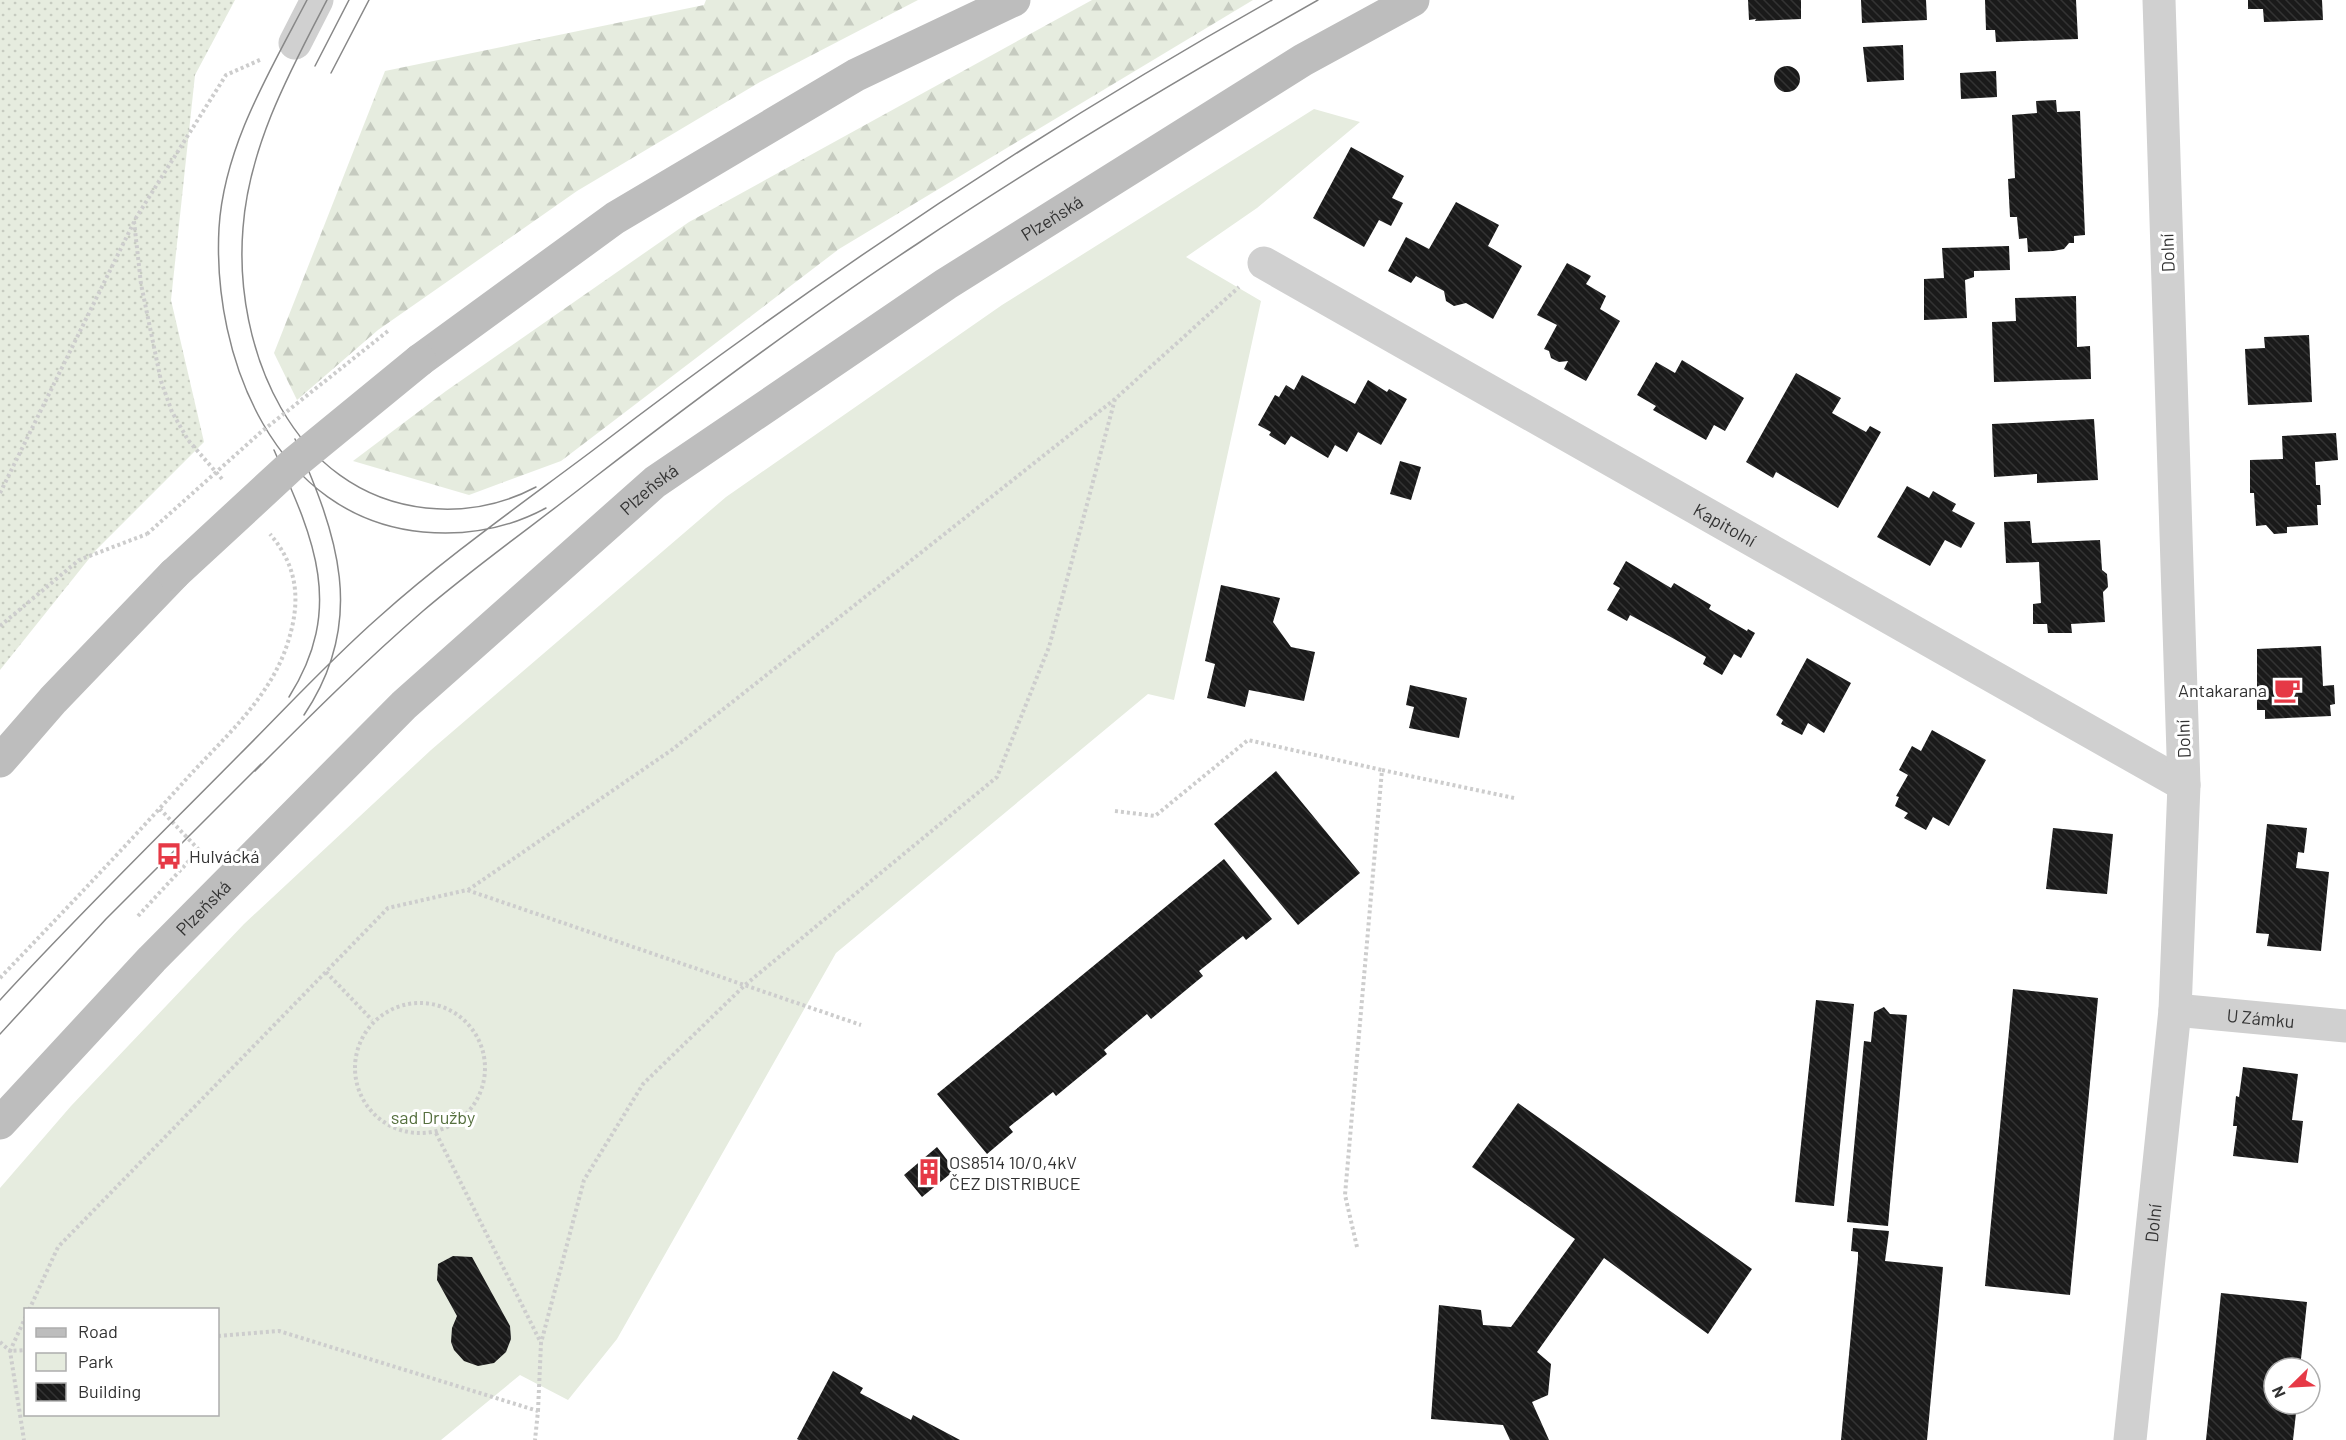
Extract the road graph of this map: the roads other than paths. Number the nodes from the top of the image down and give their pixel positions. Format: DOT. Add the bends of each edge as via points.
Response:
graph roads {
  1 [pos="317,0"];
  2 [pos="1014,0"];
  3 [pos="1413,0"];
  4 [pos="2159,0"];
  5 [pos="295,43"];
  6 [pos="1264,263"];
  7 [pos="0,761"];
  8 [pos="2184,785"];
  9 [pos="2175,1010"];
  10 [pos="2346,1026"];
  11 [pos="0,1123"];
  12 [pos="2130,1440"];
  1 -- 5 [label="street"];
  2 -- 7 [label="main road, bridge" via="856,75 615,218 420,360 293,464 174,574"];
  3 -- 11 [label="main road, Plzeňská" via="1303,60 946,284 655,482 404,705 152,959"];
  4 -- 8 [label="street, Dolní"];
  6 -- 8 [label="street, Kapitolní"];
  8 -- 9 [label="street, Dolní"];
  9 -- 10 [label="street, U Zámku"];
  9 -- 12 [label="street, Dolní"];
}
